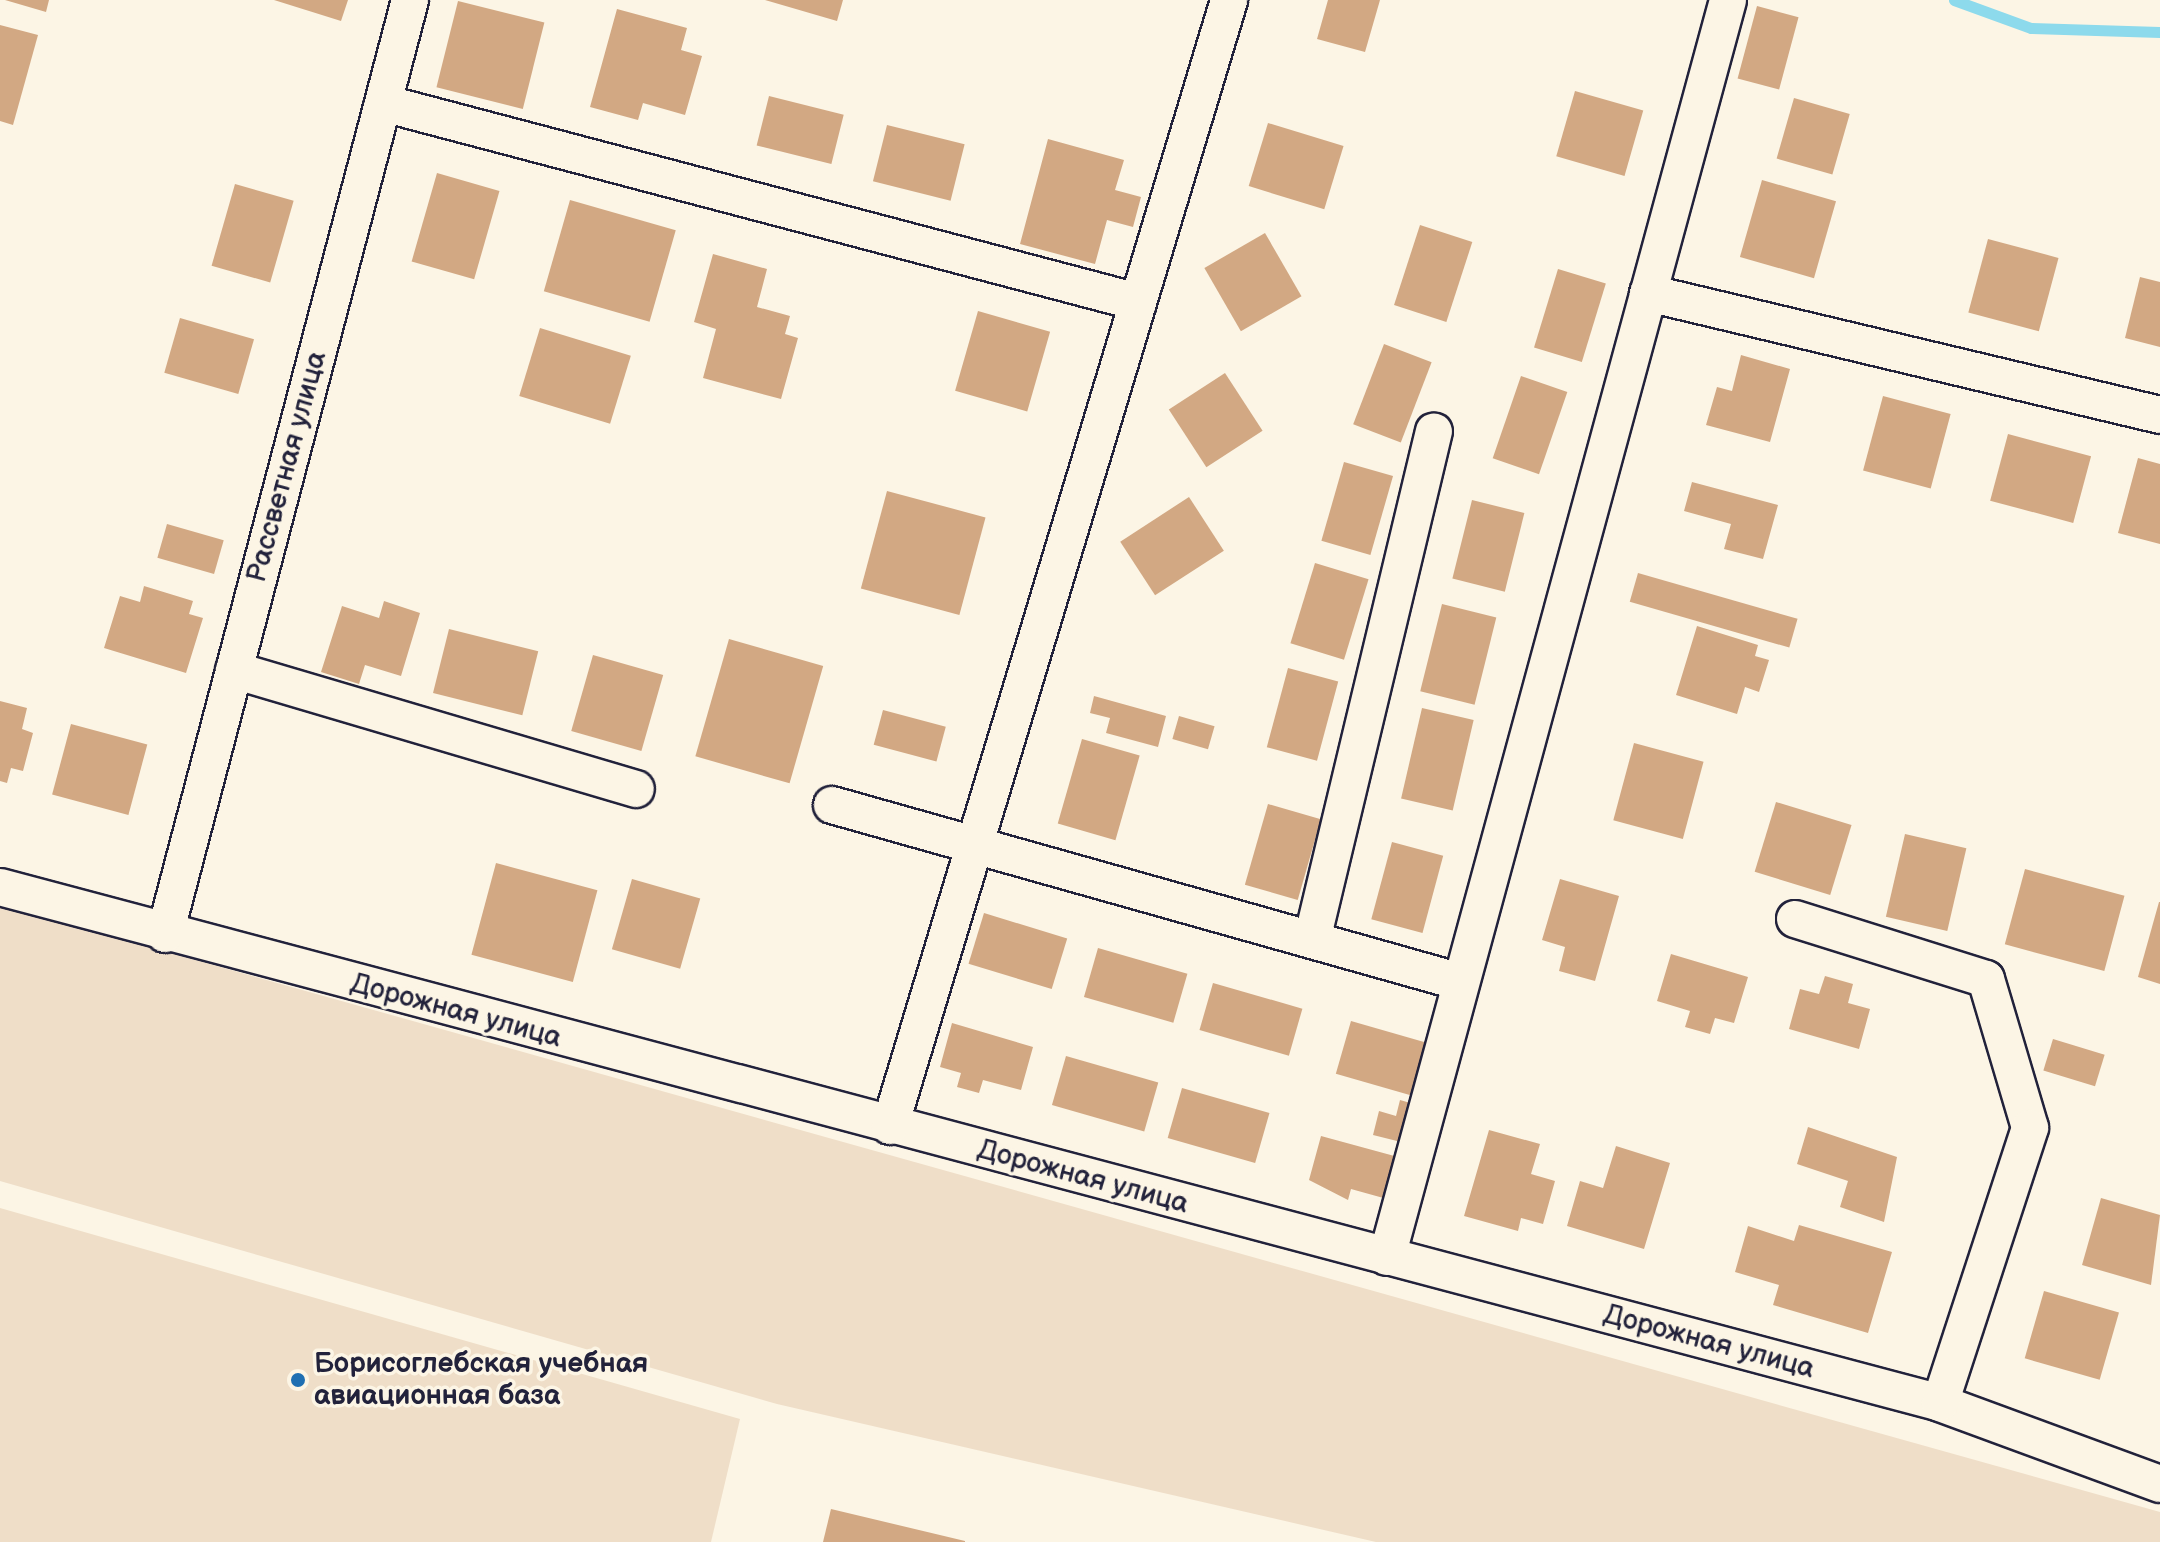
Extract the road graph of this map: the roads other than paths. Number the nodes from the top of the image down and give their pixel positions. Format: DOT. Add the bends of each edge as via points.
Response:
graph roads {
  1 [pos="410,0"];
  2 [pos="1229,0"];
  3 [pos="1728,0"];
  4 [pos="383,103"];
  5 [pos="1648,293"];
  6 [pos="1138,302"];
  7 [pos="2160,415"];
  8 [pos="1434,431"];
  9 [pos="234,670"];
  10 [pos="636,789"];
  11 [pos="832,805"];
  12 [pos="975,845"];
  13 [pos="0,887"];
  14 [pos="1795,919"];
  15 [pos="165,934"];
  16 [pos="1312,940"];
  17 [pos="1461,982"];
  18 [pos="890,1126"];
  19 [pos="1387,1257"];
  20 [pos="1940,1403"];
  21 [pos="2160,1484"];
  1 -- 4 [label="street, Рассветная улица"];
  2 -- 6 [label="street"];
  3 -- 5 [label="street"];
  4 -- 6 [label="street"];
  4 -- 9 [label="street, Рассветная улица"];
  5 -- 7 [label="street"];
  5 -- 17 [label="street"];
  6 -- 12 [label="street"];
  8 -- 16 [label="street"];
  9 -- 10 [label="street"];
  9 -- 15 [label="street, Рассветная улица"];
  11 -- 12 [label="street"];
  12 -- 16 [label="street"];
  12 -- 18 [label="street"];
  13 -- 15 [label="street, Дорожная улица"];
  14 -- 20 [label="street" via="1986,979 2030,1128"];
  15 -- 18 [label="street, Дорожная улица"];
  16 -- 17 [label="street"];
  17 -- 19 [label="street"];
  18 -- 19 [label="street, Дорожная улица"];
  19 -- 20 [label="street, Дорожная улица"];
  20 -- 21 [label="street, Дорожная улица"];
}
